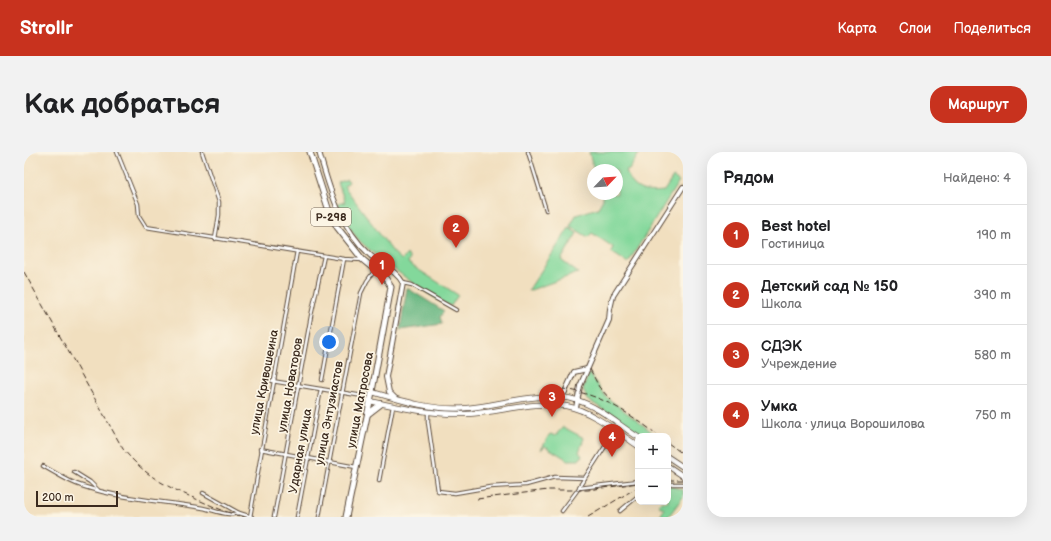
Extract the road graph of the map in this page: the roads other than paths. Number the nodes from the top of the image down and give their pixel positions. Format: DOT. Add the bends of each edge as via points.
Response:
graph roads {
  1 [pos="117,152"];
  2 [pos="202,152"];
  3 [pos="310,152"];
  4 [pos="319,152"];
  5 [pos="528,152"];
  6 [pos="683,187"];
  7 [pos="546,210"];
  8 [pos="215,238"];
  9 [pos="297,251"];
  10 [pos="324,256"];
  11 [pos="344,259"];
  12 [pos="363,260"];
  13 [pos="375,270"];
  14 [pos="403,283"];
  15 [pos="456,310"];
  16 [pos="380,351"];
  17 [pos="390,353"];
  18 [pos="587,369"];
  19 [pos="322,380"];
  20 [pos="272,381"];
  21 [pos="298,385"];
  22 [pos="321,389"];
  23 [pos="372,392"];
  24 [pos="342,393"];
  25 [pos="363,396"];
  26 [pos="560,397"];
  27 [pos="394,398"];
  28 [pos="577,400"];
  29 [pos="370,401"];
  30 [pos="381,404"];
  31 [pos="393,406"];
  32 [pos="576,408"];
  33 [pos="428,411"];
  34 [pos="368,414"];
  35 [pos="615,431"];
  36 [pos="635,435"];
  37 [pos="635,444"];
  38 [pos="260,449"];
  39 [pos="287,454"];
  40 [pos="308,458"];
  41 [pos="671,459"];
  42 [pos="329,462"];
  43 [pos="43,466"];
  44 [pos="356,467"];
  45 [pos="683,467"];
  46 [pos="671,468"];
  47 [pos="74,472"];
  48 [pos="683,476"];
  49 [pos="584,478"];
  50 [pos="380,481"];
  51 [pos="635,481"];
  52 [pos="671,484"];
  53 [pos="683,484"];
  54 [pos="579,488"];
  55 [pos="98,490"];
  56 [pos="203,493"];
  57 [pos="635,498"];
  58 [pos="562,511"];
  59 [pos="620,511"];
  60 [pos="239,513"];
  61 [pos="251,517"];
  62 [pos="274,517"];
  63 [pos="297,517"];
  64 [pos="319,517"];
  65 [pos="346,517"];
  1 -- 8 [label="street" via="138,204 139,216 146,227"];
  2 -- 8 [label="street" via="217,194 219,215"];
  3 -- 12 [label="highway, Р-298" via="331,217 346,241"];
  4 -- 14 [label="street" via="341,218 372,257 400,277"];
  5 -- 7 [label="street"];
  6 -- 18 [label="street" via="613,296 609,320"];
  8 -- 9 [label="street"];
  9 -- 10 [label="street"];
  9 -- 20 [label="street, улица Кривошеина"];
  10 -- 11 [label="street"];
  10 -- 21 [label="street, улица Новаторов"];
  11 -- 12 [label="street"];
  11 -- 19 [label="street"];
  12 -- 13 [label="highway, Р-298"];
  13 -- 16 [label="highway, улица Матросова / Р-298" via="391,287"];
  13 -- 24 [label="street, улица Энтузиастов" via="361,293"];
  14 -- 15 [label="street" via="412,285"];
  14 -- 17 [label="street"];
  16 -- 17 [label="street"];
  16 -- 23 [label="highway, улица Матросова / Р-298"];
  17 -- 27 [label="street" via="386,382"];
  18 -- 26 [label="street" via="574,372"];
  18 -- 28 [label="street"];
  20 -- 21 [label="street"];
  20 -- 38 [label="street, улица Кривошеина"];
  21 -- 22 [label="street"];
  21 -- 39 [label="street, улица Новаторов"];
  22 -- 24 [label="street"];
  22 -- 40 [label="street, Ударная улица"];
  23 -- 25 [label="street"];
  23 -- 27 [label="main road"];
  23 -- 29 [label="highway, улица Матросова / Р-298"];
  24 -- 25 [label="street"];
  24 -- 42 [label="street, улица Энтузиастов"];
  25 -- 29 [label="street"];
  26 -- 27 [label="main road" via="466,408 432,406"];
  26 -- 28 [label="main road"];
  28 -- 32 [label="street"];
  28 -- 36 [label="main road"];
  29 -- 30 [label="main road"];
  29 -- 34 [label="highway, улица Матросова / Р-298"];
  30 -- 31 [label="main road"];
  30 -- 34 [label="highway"];
  31 -- 33 [label="main road"];
  31 -- 50 [label="street"];
  32 -- 33 [label="main road" via="550,404 467,414"];
  32 -- 35 [label="main road"];
  33 -- 49 [label="street" via="438,491 456,493 526,485 555,477"];
  34 -- 44 [label="highway, улица Матросова / Р-298"];
  35 -- 37 [label="main road"];
  35 -- 49 [label="street"];
  38 -- 39 [label="street"];
  38 -- 61 [label="street, улица Кривошеина"];
  39 -- 40 [label="street"];
  39 -- 62 [label="street, улица Новаторов"];
  40 -- 42 [label="street"];
  40 -- 63 [label="street, Ударная улица"];
  41 -- 45 [label="main road"];
  42 -- 44 [label="street"];
  42 -- 64 [label="street, улица Энтузиастов"];
  43 -- 55 [label="street" via="81,486"];
  44 -- 65 [label="highway, улица Матросова / Р-298"];
  46 -- 48 [label="main road"];
  47 -- 55 [label="street"];
  49 -- 54 [label="street"];
  51 -- 54 [label="street"];
  52 -- 53 [label="street"];
  54 -- 58 [label="street"];
  55 -- 60 [label="street" via="229,514"];
  56 -- 60 [label="street"];
  57 -- 59 [label="street"];
  60 -- 61 [label="street"];
}
